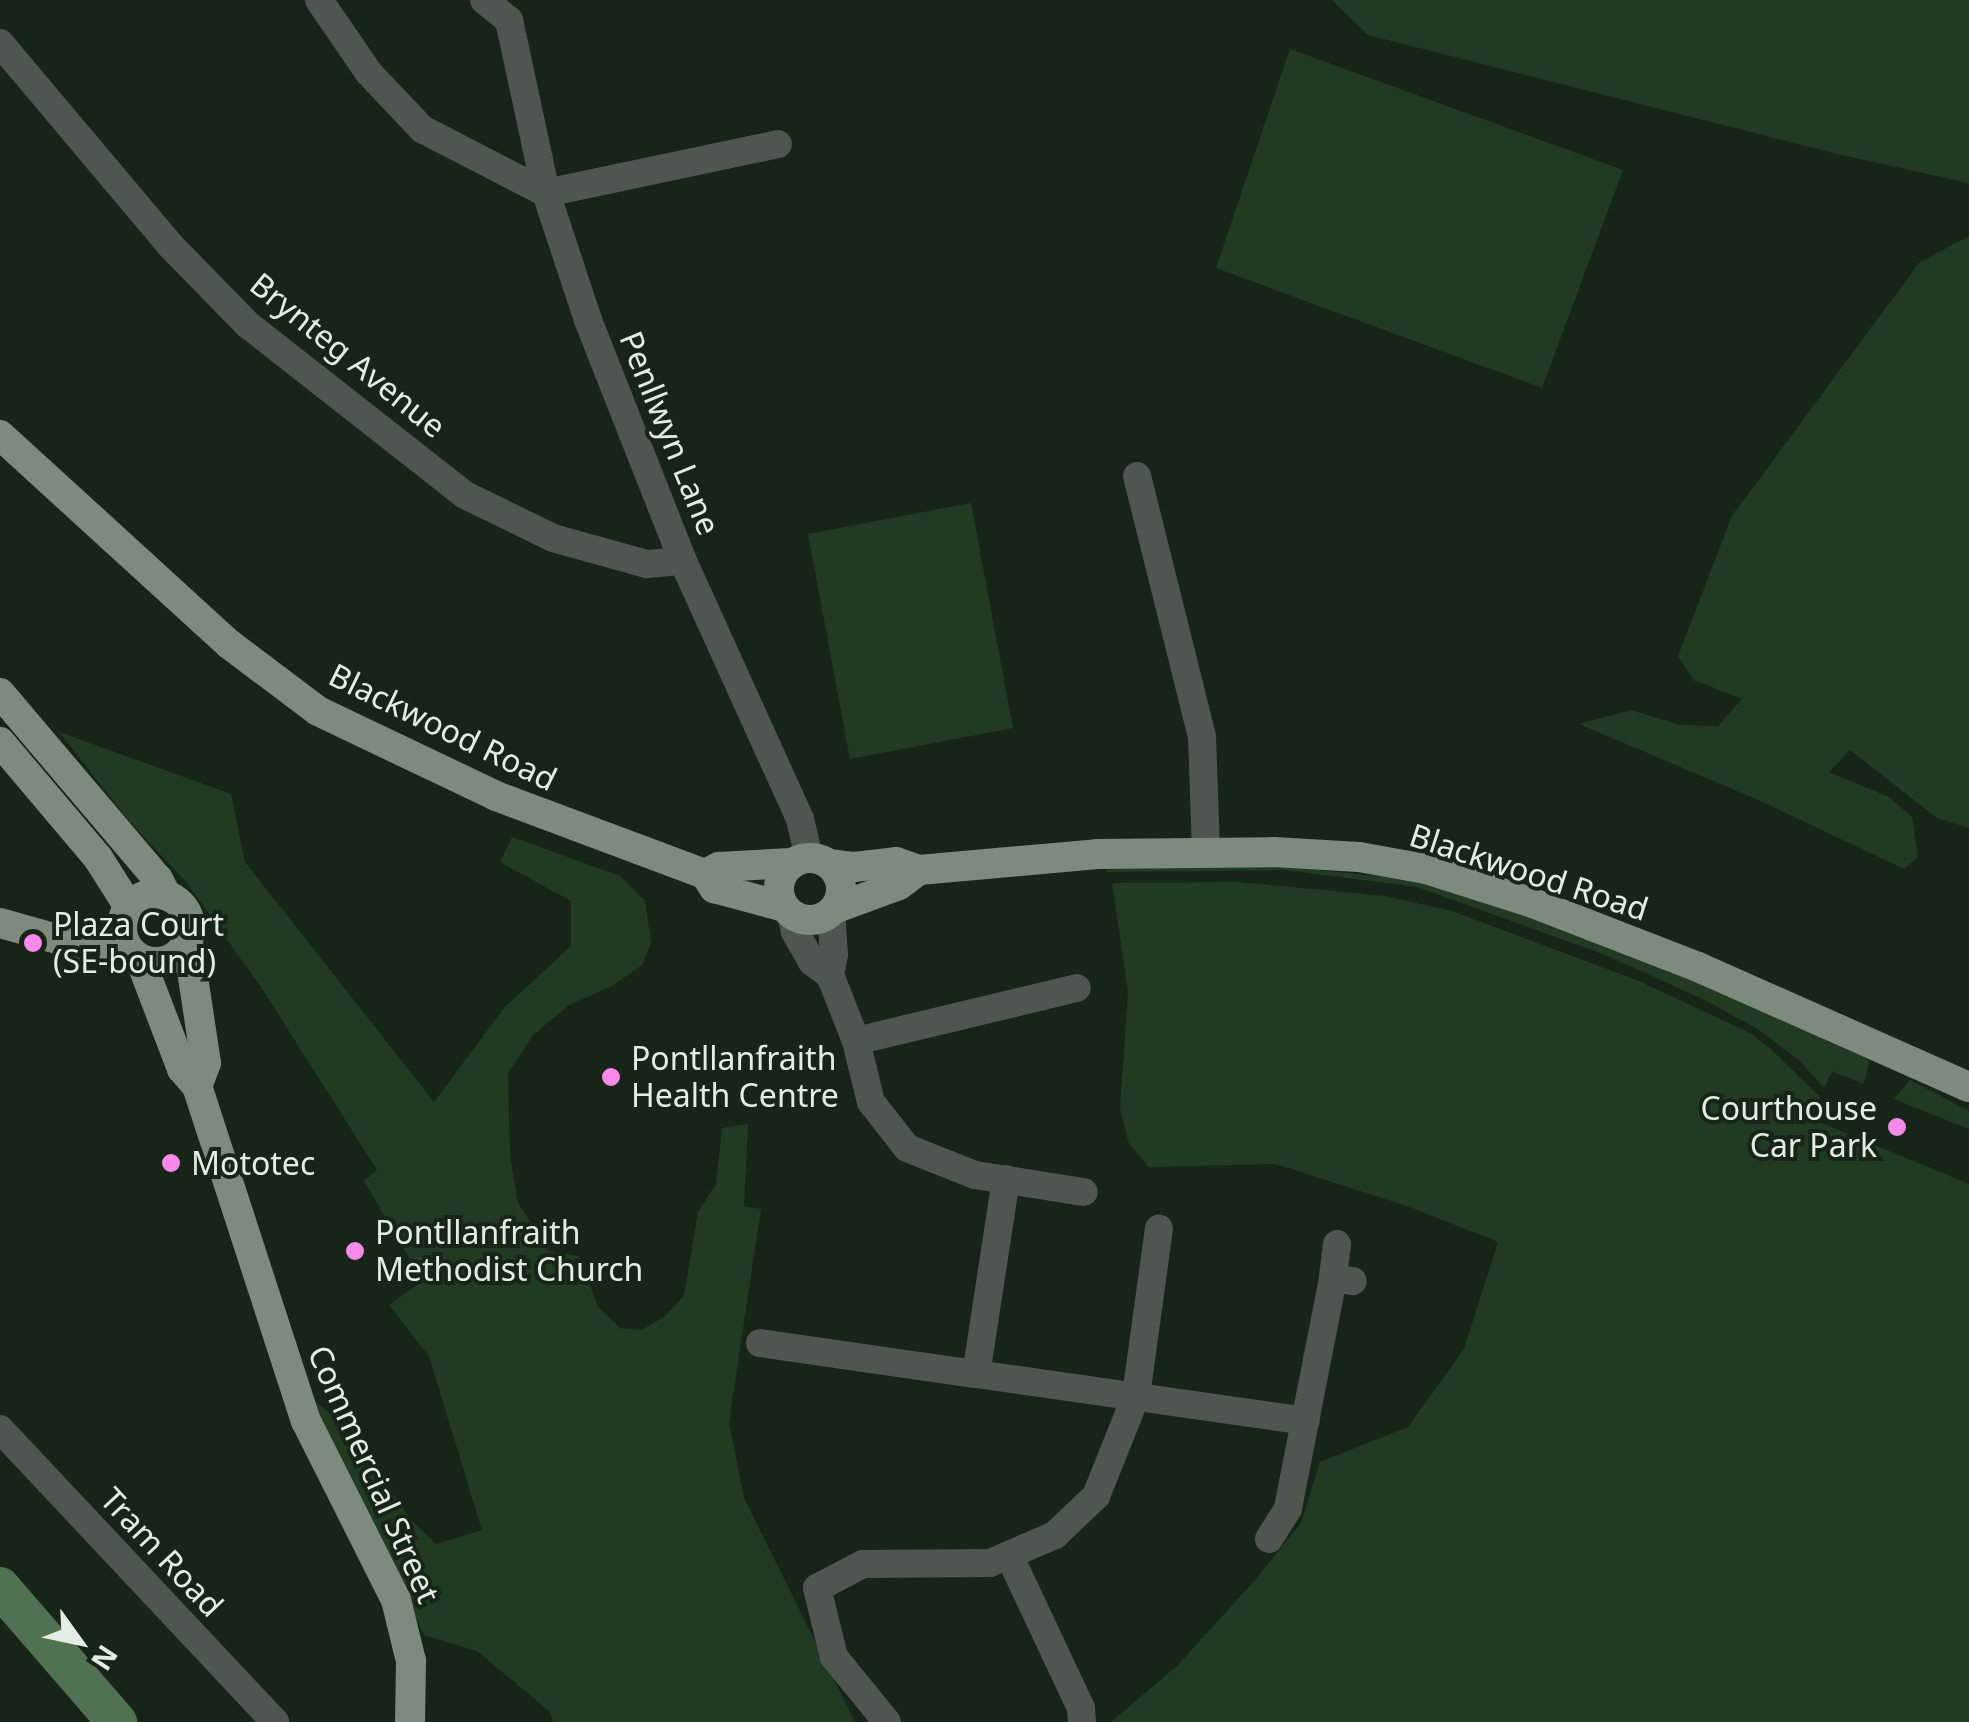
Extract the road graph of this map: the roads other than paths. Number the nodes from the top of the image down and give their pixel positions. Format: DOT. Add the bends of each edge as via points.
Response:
graph roads {
  1 [pos="319,0"];
  2 [pos="484,0"];
  3 [pos="514,10"];
  4 [pos="0,43"];
  5 [pos="778,144"];
  6 [pos="546,194"];
  7 [pos="0,436"];
  8 [pos="1137,476"];
  9 [pos="683,561"];
  10 [pos="0,693"];
  11 [pos="0,742"];
  12 [pos="1206,854"];
  13 [pos="810,861"];
  14 [pos="919,870"];
  15 [pos="704,874"];
  16 [pos="166,894"];
  17 [pos="129,907"];
  18 [pos="832,910"];
  19 [pos="788,911"];
  20 [pos="0,923"];
  21 [pos="188,944"];
  22 [pos="132,950"];
  23 [pos="830,975"];
  24 [pos="1077,988"];
  25 [pos="856,1041"];
  26 [pos="197,1086"];
  27 [pos="1969,1086"];
  28 [pos="1006,1179"];
  29 [pos="1084,1192"];
  30 [pos="1159,1228"];
  31 [pos="1337,1244"];
  32 [pos="760,1344"];
  33 [pos="976,1374"];
  34 [pos="1136,1396"];
  35 [pos="1306,1421"];
  36 [pos="0,1428"];
  37 [pos="1269,1539"];
  38 [pos="1009,1555"];
  39 [pos="275,1722"];
  40 [pos="410,1722"];
  41 [pos="887,1722"];
  42 [pos="1082,1722"];
  1 -- 6 [label="street" via="369,73 422,128"];
  2 -- 3 [label="street"];
  3 -- 6 [label="street, Penllwyn Lane"];
  4 -- 9 [label="street, Brynteg Avenue" via="169,244 248,324 451,484 553,538 647,564"];
  5 -- 6 [label="street"];
  6 -- 9 [label="street, Penllwyn Lane"];
  7 -- 15 [label="main road, Blackwood Road" via="230,644 318,711 496,796"];
  8 -- 12 [label="street" via="1202,737"];
  9 -- 13 [label="street, Penllwyn Lane" via="800,819"];
  10 -- 16 [label="main road, Commercial Street"];
  11 -- 17 [label="main road" via="98,858"];
  12 -- 14 [label="main road, Blackwood Road" via="1098,854"];
  12 -- 27 [label="main road, Blackwood Road" via="1359,857 1426,869 1698,967"];
  13 -- 14 [label="main road, Blackwood Road" via="854,867 896,862"];
  13 -- 15 [label="main road, Blackwood Road" via="719,867"];
  13 -- 18 [label="main road" via="840,880"];
  13 -- 19 [label="main road" via="779,884"];
  14 -- 18 [label="main road, Blackwood Road"];
  15 -- 19 [label="main road, Blackwood Road" via="714,888"];
  16 -- 17 [label="main road" via="138,898"];
  16 -- 21 [label="main road, Commercial Street" via="190,919"];
  17 -- 22 [label="main road, Commercial Street" via="121,929"];
  18 -- 19 [label="main road" via="807,920"];
  18 -- 23 [label="street"];
  19 -- 23 [label="street" via="812,962"];
  20 -- 22 [label="main road" via="88,948"];
  21 -- 22 [label="main road" via="166,962"];
  21 -- 26 [label="main road, Commercial Street" via="206,1063"];
  22 -- 26 [label="main road, Commercial Street" via="182,1068"];
  23 -- 25 [label="street"];
  24 -- 25 [label="street"];
  25 -- 28 [label="street" via="871,1102 907,1148 975,1175"];
  26 -- 40 [label="main road, Commercial Street" via="306,1422 396,1600 411,1661"];
  28 -- 29 [label="street"];
  28 -- 33 [label="street"];
  30 -- 34 [label="street"];
  31 -- 35 [label="street" via="1343,1280"];
  32 -- 33 [label="street"];
  33 -- 34 [label="street"];
  34 -- 35 [label="street"];
  34 -- 38 [label="street" via="1096,1496 1055,1535"];
  35 -- 37 [label="street" via="1288,1508"];
  36 -- 39 [label="street, Tram Road"];
  38 -- 41 [label="street" via="990,1563 862,1564 816,1588 834,1657"];
  38 -- 42 [label="street"];
}
